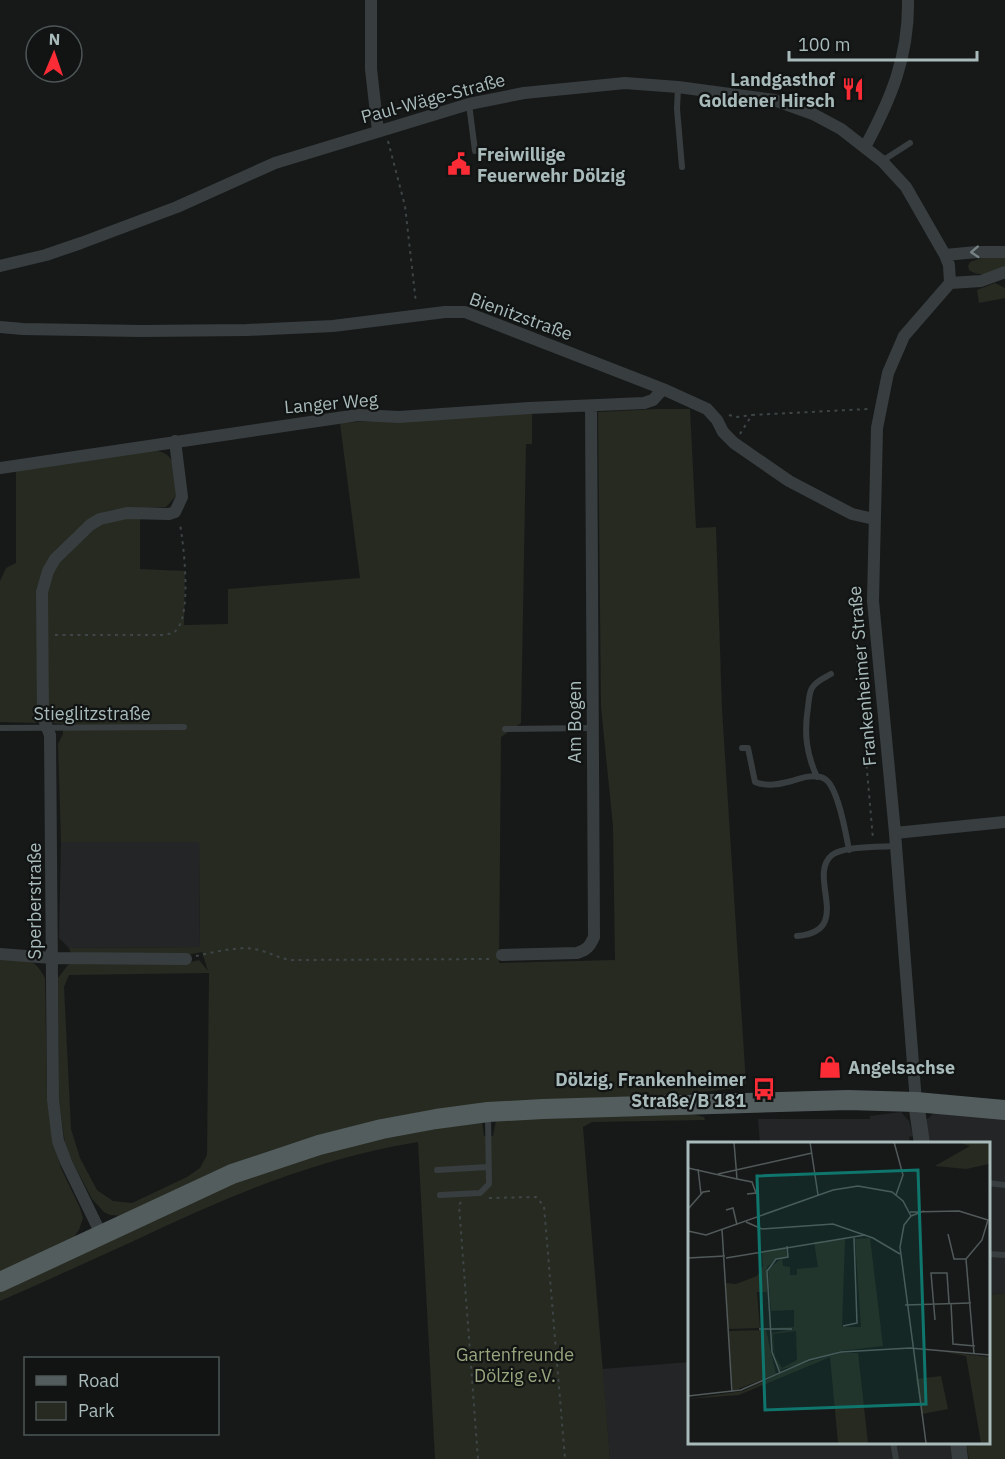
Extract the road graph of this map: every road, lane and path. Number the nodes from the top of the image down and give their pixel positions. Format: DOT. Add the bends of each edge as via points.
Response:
graph roads {
  1 [pos="371,0"];
  2 [pos="908,0"];
  3 [pos="678,87"];
  4 [pos="469,104"];
  5 [pos="381,130"];
  6 [pos="910,143"];
  7 [pos="865,147"];
  8 [pos="476,151"];
  9 [pos="882,161"];
  10 [pos="682,167"];
  11 [pos="1005,252"];
  12 [pos="945,255"];
  13 [pos="0,266"];
  14 [pos="1002,276"];
  15 [pos="950,283"];
  16 [pos="417,317"];
  17 [pos="0,327"];
  18 [pos="663,389"];
  19 [pos="591,406"];
  20 [pos="880,408"];
  21 [pos="707,409"];
  22 [pos="752,415"];
  23 [pos="176,441"];
  24 [pos="734,443"];
  25 [pos="0,468"];
  26 [pos="175,512"];
  27 [pos="874,519"];
  28 [pos="43,635"];
  29 [pos="856,646"];
  30 [pos="831,674"];
  31 [pos="184,727"];
  32 [pos="0,728"];
  33 [pos="47,728"];
  34 [pos="591,728"];
  35 [pos="505,729"];
  36 [pos="742,748"];
  37 [pos="817,777"];
  38 [pos="1005,822"];
  39 [pos="896,839"];
  40 [pos="873,848"];
  41 [pos="849,850"];
  42 [pos="797,936"];
  43 [pos="0,954"];
  44 [pos="502,955"];
  45 [pos="52,958"];
  46 [pos="186,959"];
  47 [pos="916,1102"];
  48 [pos="1005,1110"];
  49 [pos="488,1112"];
  50 [pos="922,1142"];
  51 [pos="488,1167"];
  52 [pos="437,1170"];
  53 [pos="990,1184"];
  54 [pos="1005,1185"];
  55 [pos="440,1195"];
  56 [pos="480,1198"];
  57 [pos="463,1199"];
  58 [pos="102,1236"];
  59 [pos="990,1254"];
  60 [pos="1005,1256"];
  61 [pos="0,1282"];
  62 [pos="893,1444"];
  63 [pos="958,1444"];
  64 [pos="477,1459"];
  65 [pos="565,1459"];
  66 [pos="896,1459"];
  67 [pos="960,1459"];
  1 -- 5 [label="street" via="371,69"];
  2 -- 7 [label="street" via="903,56 888,100"];
  3 -- 4 [label="street, Paul-Wäge-Straße" via="625,83 569,87"];
  3 -- 7 [label="street, Paul-Wäge-Straße" via="795,106 841,129"];
  3 -- 10 [label="lane"];
  4 -- 5 [label="street, Paul-Wäge-Straße"];
  4 -- 8 [label="lane"];
  5 -- 13 [label="street, Paul-Wäge-Straße" via="275,163 177,207 81,243"];
  5 -- 16 [label="path" via="405,206"];
  6 -- 9 [label="lane"];
  7 -- 9 [label="street, Paul-Wäge-Straße"];
  9 -- 12 [label="street, Paul-Wäge-Straße" via="906,187"];
  11 -- 12 [label="street, one-way"];
  12 -- 15 [label="street, Paul-Wäge-Straße"];
  14 -- 15 [label="street"];
  15 -- 20 [label="street, Frankenheimer Straße" via="904,336 888,373"];
  16 -- 17 [label="street, Bienitzstraße" via="247,330"];
  16 -- 18 [label="street, Bienitzstraße" via="465,312"];
  18 -- 19 [label="street, Langer Weg" via="644,403"];
  18 -- 21 [label="street, Bienitzstraße"];
  19 -- 23 [label="street, Langer Weg" via="399,417 358,415"];
  19 -- 34 [label="street, Am Bogen"];
  20 -- 22 [label="path"];
  20 -- 27 [label="street, Frankenheimer Straße"];
  21 -- 22 [label="path" via="736,417"];
  21 -- 24 [label="street"];
  22 -- 24 [label="path"];
  23 -- 25 [label="street, Langer Weg"];
  23 -- 26 [label="street" via="182,497"];
  24 -- 27 [label="street" via="800,486 852,514"];
  26 -- 28 [label="street, Sperberstraße" via="127,513 90,525 48,571 43,583"];
  26 -- 28 [label="path" via="184,543 186,598 180,626 174,632"];
  27 -- 39 [label="street, Frankenheimer Straße" via="873,602"];
  28 -- 33 [label="street, Sperberstraße" via="43,717"];
  29 -- 40 [label="path"];
  30 -- 37 [label="lane" via="813,686 809,694 806,744"];
  31 -- 33 [label="lane, Stieglitzstraße"];
  32 -- 33 [label="lane, Stieglitzstraße"];
  33 -- 45 [label="street, Sperberstraße"];
  34 -- 35 [label="lane"];
  34 -- 44 [label="street, Am Bogen" via="594,937 590,945 577,953"];
  36 -- 37 [label="lane" via="748,748 755,782 762,785"];
  37 -- 41 [label="lane" via="829,783 840,808"];
  38 -- 39 [label="street"];
  39 -- 40 [label="lane"];
  39 -- 47 [label="street, Frankenheimer Straße"];
  40 -- 41 [label="lane"];
  41 -- 42 [label="lane" via="833,854 824,867 826,916 822,927 812,935"];
  43 -- 45 [label="street"];
  44 -- 46 [label="path" via="492,959 292,960 249,948"];
  45 -- 46 [label="street"];
  45 -- 58 [label="street, Sperberstraße" via="55,1126 66,1162"];
  47 -- 48 [label="main road"];
  47 -- 49 [label="main road" via="794,1101"];
  47 -- 50 [label="street, Frankenheimer Straße"];
  49 -- 51 [label="lane"];
  49 -- 58 [label="main road" via="351,1136 285,1155 206,1186"];
  51 -- 52 [label="lane"];
  51 -- 55 [label="lane" via="489,1184 480,1193"];
  53 -- 54 [label="lane"];
  56 -- 65 [label="path" via="536,1197 544,1206"];
  57 -- 64 [label="path" via="459,1205"];
  58 -- 61 [label="main road"];
  59 -- 60 [label="lane"];
  62 -- 66 [label="lane"];
  63 -- 67 [label="street"];
}
